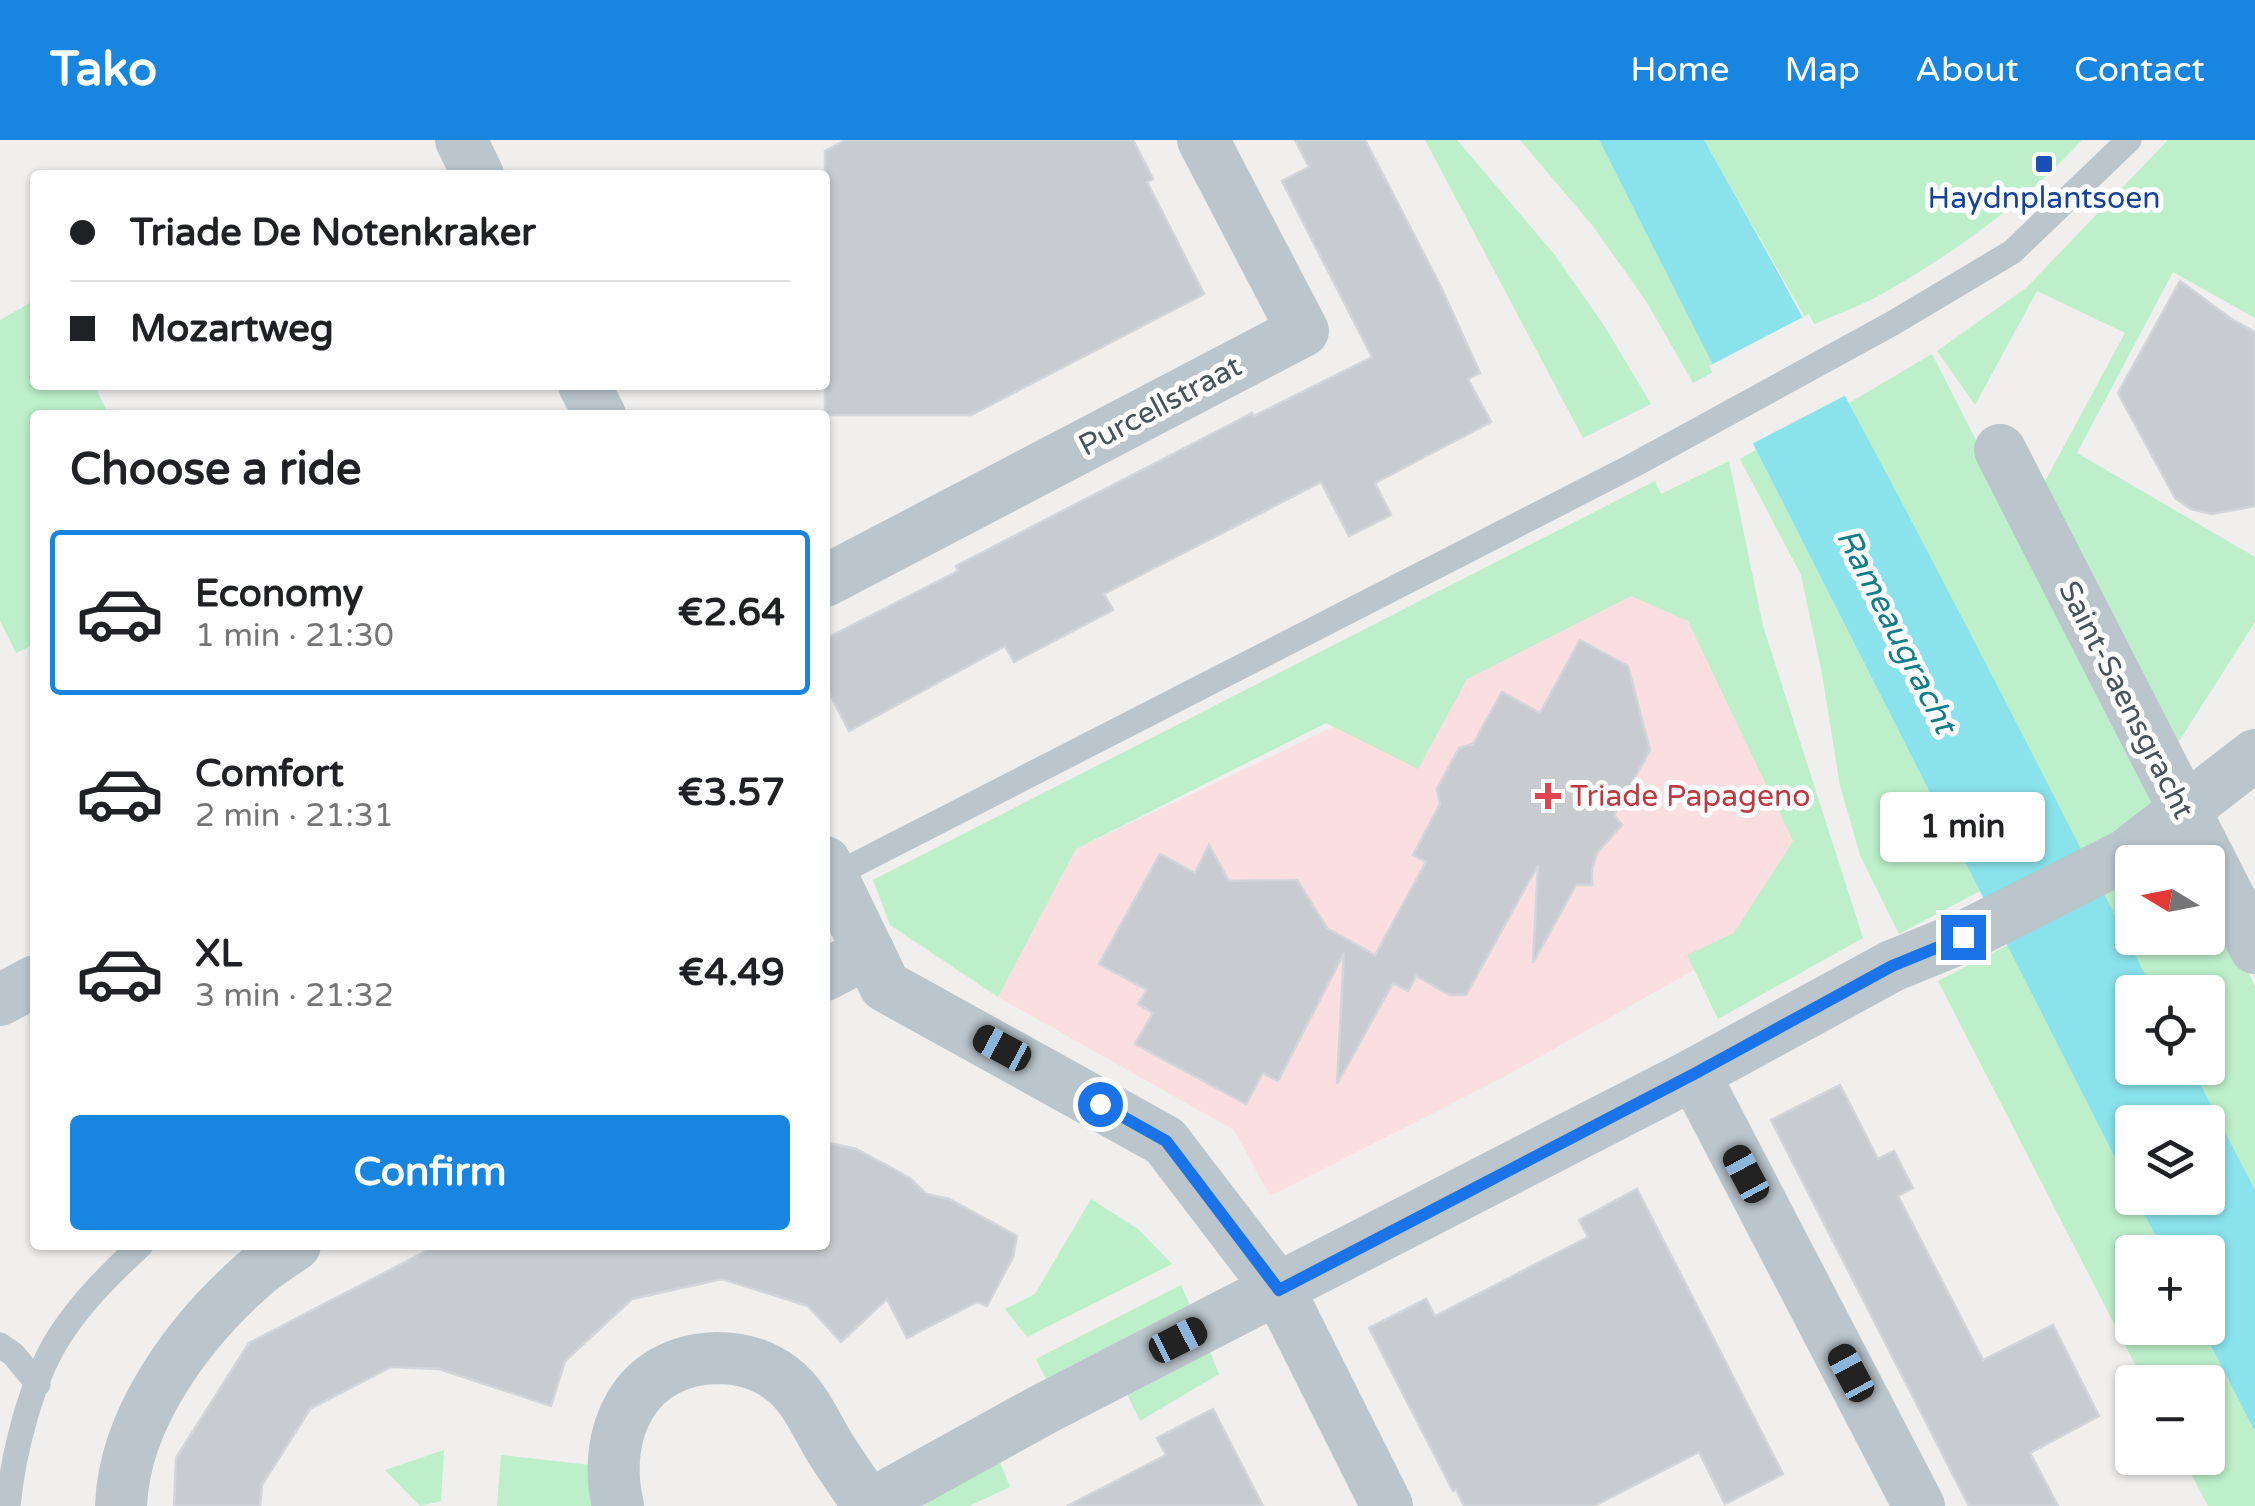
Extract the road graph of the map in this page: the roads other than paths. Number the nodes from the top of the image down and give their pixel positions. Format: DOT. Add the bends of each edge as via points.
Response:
graph roads {
  1 [pos="461,140"];
  2 [pos="1204,140"];
  3 [pos="2128,140"];
  4 [pos="476,170"];
  5 [pos="2000,450"];
  6 [pos="830,578"];
  7 [pos="2255,755"];
  8 [pos="2183,812"];
  9 [pos="830,872"];
  10 [pos="830,882"];
  11 [pos="2255,948"];
  12 [pos="847,963"];
  13 [pos="30,984"];
  14 [pos="0,1000"];
  15 [pos="1694,1074"];
  16 [pos="136,1250"];
  17 [pos="287,1250"];
  18 [pos="1279,1290"];
  19 [pos="0,1346"];
  20 [pos="38,1384"];
  21 [pos="8,1506"];
  22 [pos="121,1506"];
  23 [pos="618,1506"];
  24 [pos="869,1506"];
  25 [pos="1387,1506"];
  26 [pos="1919,1506"];
  1 -- 4 [label="street"];
  2 -- 6 [label="street, Purcellstraat" via="1303,331"];
  3 -- 9 [label="lane" via="2012,252 1893,323 1632,466"];
  5 -- 8 [label="street, Saint-Saensgracht"];
  7 -- 8 [label="street"];
  8 -- 11 [label="street, Saint-Saensgracht"];
  8 -- 15 [label="street" via="2126,855 1892,966"];
  10 -- 12 [label="street"];
  12 -- 18 [label="street" via="1166,1141"];
  13 -- 14 [label="street"];
  15 -- 18 [label="street"];
  15 -- 26 [label="street"];
  16 -- 20 [label="lane" via="100,1283 58,1339"];
  17 -- 22 [label="street" via="251,1276 170,1370 136,1436"];
  18 -- 24 [label="street"];
  18 -- 25 [label="street"];
  19 -- 20 [label="lane"];
  20 -- 21 [label="lane" via="18,1444"];
  23 -- 24 [label="street" via="614,1448 638,1391 666,1369 699,1358 735,1358 784,1380"];
}
